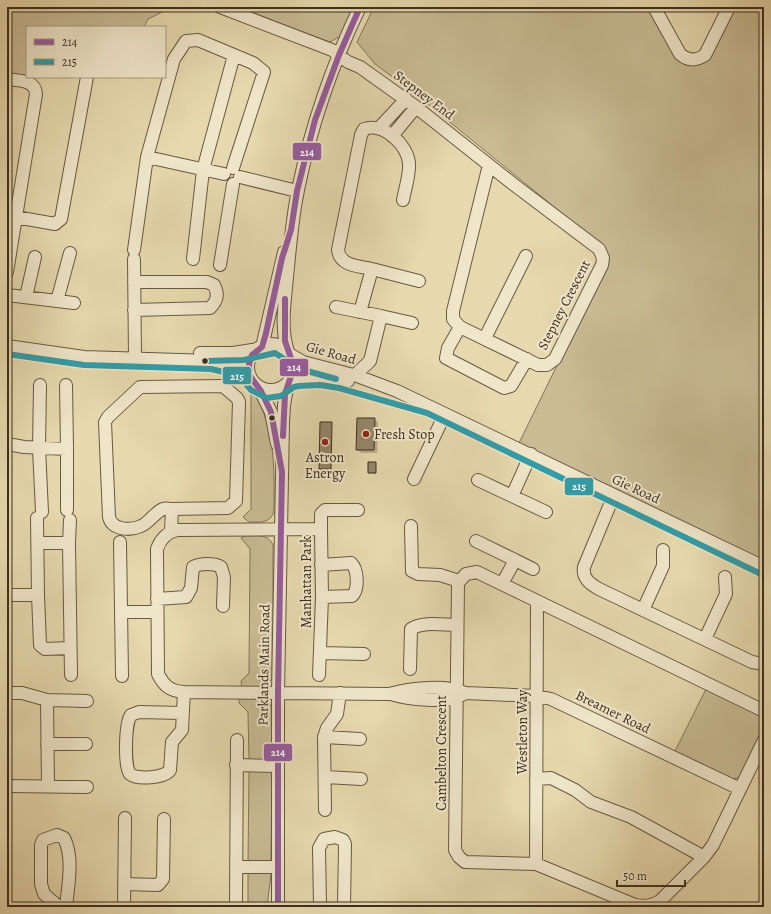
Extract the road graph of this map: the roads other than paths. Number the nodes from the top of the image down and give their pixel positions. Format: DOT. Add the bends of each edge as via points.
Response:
graph roads {
  1 [pos="220,7"];
  2 [pos="360,7"];
  3 [pos="654,7"];
  4 [pos="729,7"];
  5 [pos="234,55"];
  6 [pos="339,55"];
  7 [pos="87,78"];
  8 [pos="7,79"];
  9 [pos="406,99"];
  10 [pos="416,107"];
  11 [pos="379,128"];
  12 [pos="392,136"];
  13 [pos="148,157"];
  14 [pos="489,165"];
  15 [pos="203,170"];
  16 [pos="233,176"];
  17 [pos="298,191"];
  18 [pos="403,200"];
  19 [pos="16,217"];
  20 [pos="292,230"];
  21 [pos="9,251"];
  22 [pos="70,253"];
  23 [pos="526,256"];
  24 [pos="34,257"];
  25 [pos="194,259"];
  26 [pos="220,265"];
  27 [pos="372,270"];
  28 [pos="7,272"];
  29 [pos="419,280"];
  30 [pos="134,282"];
  31 [pos="7,295"];
  32 [pos="26,297"];
  33 [pos="57,301"];
  34 [pos="74,303"];
  35 [pos="336,307"];
  36 [pos="134,310"];
  37 [pos="360,312"];
  38 [pos="381,316"];
  39 [pos="412,323"];
  40 [pos="460,327"];
  41 [pos="484,338"];
  42 [pos="7,346"];
  43 [pos="260,348"];
  44 [pos="289,354"];
  45 [pos="135,358"];
  46 [pos="527,359"];
  47 [pos="370,361"];
  48 [pos="355,375"];
  49 [pos="250,376"];
  50 [pos="289,381"];
  51 [pos="376,382"];
  52 [pos="40,385"];
  53 [pos="66,385"];
  54 [pos="258,386"];
  55 [pos="430,406"];
  56 [pos="445,414"];
  57 [pos="7,444"];
  58 [pos="39,448"];
  59 [pos="67,448"];
  60 [pos="531,454"];
  61 [pos="282,472"];
  62 [pos="414,479"];
  63 [pos="478,480"];
  64 [pos="512,496"];
  65 [pos="617,496"];
  66 [pos="172,508"];
  67 [pos="358,510"];
  68 [pos="546,512"];
  69 [pos="411,526"];
  70 [pos="281,528"];
  71 [pos="321,529"];
  72 [pos="171,531"];
  73 [pos="476,541"];
  74 [pos="120,542"];
  75 [pos="38,543"];
  76 [pos="69,543"];
  77 [pos="663,550"];
  78 [pos="515,560"];
  79 [pos="321,565"];
  80 [pos="764,567"];
  81 [pos="533,570"];
  82 [pos="726,577"];
  83 [pos="459,581"];
  84 [pos="502,584"];
  85 [pos="38,595"];
  86 [pos="7,596"];
  87 [pos="322,597"];
  88 [pos="157,599"];
  89 [pos="537,601"];
  90 [pos="223,606"];
  91 [pos="643,610"];
  92 [pos="121,612"];
  93 [pos="157,612"];
  94 [pos="456,625"];
  95 [pos="705,639"];
  96 [pos="70,648"];
  97 [pos="320,653"];
  98 [pos="364,654"];
  99 [pos="764,664"];
  100 [pos="410,669"];
  101 [pos="71,674"];
  102 [pos="319,675"];
  103 [pos="122,676"];
  104 [pos="184,692"];
  105 [pos="278,692"];
  106 [pos="7,693"];
  107 [pos="340,693"];
  108 [pos="459,694"];
  109 [pos="537,696"];
  110 [pos="48,700"];
  111 [pos="87,700"];
  112 [pos="764,711"];
  113 [pos="183,713"];
  114 [pos="324,737"];
  115 [pos="360,739"];
  116 [pos="237,740"];
  117 [pos="764,740"];
  118 [pos="48,744"];
  119 [pos="86,744"];
  120 [pos="236,765"];
  121 [pos="278,766"];
  122 [pos="326,777"];
  123 [pos="361,779"];
  124 [pos="536,779"];
  125 [pos="7,786"];
  126 [pos="48,786"];
  127 [pos="87,787"];
  128 [pos="740,789"];
  129 [pos="325,810"];
  130 [pos="125,818"];
  131 [pos="164,819"];
  132 [pos="704,857"];
  133 [pos="536,864"];
  134 [pos="236,867"];
  135 [pos="278,867"];
  136 [pos="124,884"];
  137 [pos="59,907"];
  138 [pos="66,907"];
  139 [pos="124,907"];
  140 [pos="236,907"];
  141 [pos="278,907"];
  142 [pos="320,907"];
  143 [pos="344,907"];
  1 -- 6 [label="street, Stepney End" via="308,40"];
  2 -- 6 [label="street"];
  3 -- 4 [label="street" via="680,54 693,60 705,55"];
  5 -- 13 [label="street" via="198,40 186,41 174,59"];
  5 -- 15 [label="street"];
  5 -- 16 [label="street" via="253,63 264,72"];
  6 -- 9 [label="street, Stepney End"];
  6 -- 17 [label="street" via="315,120"];
  7 -- 19 [label="street" via="61,219 55,224"];
  8 -- 19 [label="street" via="30,83 36,91"];
  9 -- 10 [label="street, Stepney End"];
  9 -- 11 [label="street"];
  10 -- 12 [label="street"];
  10 -- 14 [label="street, Stepney End"];
  11 -- 12 [label="street"];
  11 -- 27 [label="street" via="364,129 361,136 338,250 339,257 344,262"];
  12 -- 18 [label="street" via="408,158"];
  13 -- 15 [label="street"];
  13 -- 30 [label="street" via="134,254"];
  14 -- 40 [label="street" via="453,314 455,322"];
  14 -- 46 [label="street, Stepney Crescent" via="597,247 603,258 602,265 553,362 541,366"];
  15 -- 16 [label="street"];
  15 -- 25 [label="street"];
  16 -- 17 [label="street"];
  16 -- 26 [label="street"];
  17 -- 20 [label="street"];
  19 -- 21 [label="street"];
  20 -- 43 [label="street" via="282,258"];
  20 -- 44 [label="street" via="284,316 285,341"];
  21 -- 28 [label="street"];
  22 -- 33 [label="street"];
  23 -- 41 [label="street"];
  24 -- 32 [label="street"];
  27 -- 29 [label="street"];
  27 -- 37 [label="street"];
  30 -- 36 [label="street"];
  30 -- 36 [label="street" via="207,282 214,285 217,296 216,303 210,308"];
  31 -- 32 [label="street"];
  32 -- 33 [label="street"];
  33 -- 34 [label="street"];
  35 -- 37 [label="street"];
  36 -- 45 [label="street"];
  37 -- 38 [label="street"];
  38 -- 39 [label="street"];
  38 -- 47 [label="street"];
  40 -- 41 [label="street, Stepney Crescent"];
  40 -- 46 [label="street" via="446,355 449,361 507,388 511,386"];
  41 -- 46 [label="street, Stepney Crescent"];
  42 -- 45 [label="street" via="84,357"];
  43 -- 44 [label="street" via="277,345"];
  43 -- 45 [label="street" via="233,353 146,354"];
  43 -- 49 [label="street" via="250,360"];
  44 -- 48 [label="street, Gie Road" via="303,362"];
  44 -- 50 [label="street" via="294,367"];
  45 -- 49 [label="street" via="212,361 232,365"];
  47 -- 48 [label="street"];
  47 -- 51 [label="street"];
  48 -- 51 [label="street, Gie Road"];
  49 -- 54 [label="street"];
  50 -- 54 [label="street" via="282,388 272,390"];
  50 -- 55 [label="street, Gie Road" via="320,377 341,380"];
  50 -- 61 [label="street, Parklands Main Road" via="284,405"];
  51 -- 55 [label="street, Gie Road"];
  52 -- 58 [label="street"];
  53 -- 59 [label="street"];
  54 -- 61 [label="street, Parklands Main Road" via="273,419"];
  55 -- 56 [label="street, Gie Road"];
  56 -- 60 [label="street, Gie Road"];
  56 -- 62 [label="street"];
  57 -- 58 [label="street"];
  58 -- 59 [label="street"];
  58 -- 75 [label="street"];
  59 -- 76 [label="street"];
  60 -- 64 [label="street"];
  60 -- 65 [label="street, Gie Road"];
  61 -- 70 [label="street, Parklands Main Road"];
  63 -- 64 [label="street"];
  64 -- 68 [label="street"];
  65 -- 80 [label="street, Gie Road"];
  65 -- 91 [label="street" via="604,519 584,567 584,575 592,585"];
  66 -- 66 [label="street" via="164,509 141,526 134,528 120,528 111,523 108,517 105,422 140,387 223,386 237,398 238,402 236,501 228,508"];
  66 -- 72 [label="street"];
  67 -- 71 [label="street" via="325,510 321,514"];
  69 -- 83 [label="street" via="412,571 418,574 440,574"];
  70 -- 71 [label="street, Manhattan Park"];
  70 -- 72 [label="street, Manhattan Park"];
  70 -- 105 [label="street, Parklands Main Road"];
  71 -- 79 [label="street, Manhattan Park"];
  72 -- 88 [label="street, Breamer Road" via="164,537 157,550"];
  73 -- 78 [label="street"];
  74 -- 92 [label="street"];
  75 -- 76 [label="street"];
  75 -- 85 [label="street"];
  76 -- 96 [label="street"];
  77 -- 91 [label="street" via="662,566"];
  78 -- 81 [label="street"];
  78 -- 84 [label="street"];
  79 -- 87 [label="street, Manhattan Park"];
  79 -- 87 [label="street" via="351,563 356,570 356,591 352,596"];
  82 -- 95 [label="street" via="726,594"];
  83 -- 84 [label="street" via="464,575 475,572"];
  83 -- 94 [label="street, Cambelton Crescent"];
  84 -- 89 [label="street"];
  85 -- 86 [label="street"];
  85 -- 96 [label="street" via="40,645 45,649"];
  87 -- 97 [label="street, Manhattan Park"];
  88 -- 90 [label="street" via="186,597 191,588 193,567 201,564 217,565 221,567 224,577"];
  88 -- 93 [label="street, Breamer Road"];
  89 -- 109 [label="street, Westleton Way"];
  89 -- 112 [label="street"];
  91 -- 95 [label="street"];
  92 -- 93 [label="street"];
  92 -- 103 [label="street"];
  93 -- 104 [label="street, Breamer Road" via="158,674 164,685"];
  94 -- 100 [label="street" via="416,626 411,629"];
  94 -- 108 [label="street, Cambelton Crescent"];
  95 -- 99 [label="street" via="752,662"];
  96 -- 101 [label="street"];
  97 -- 98 [label="street"];
  97 -- 102 [label="street, Manhattan Park"];
  104 -- 105 [label="street, Breamer Road"];
  104 -- 113 [label="street"];
  105 -- 107 [label="street, Breamer Road"];
  105 -- 121 [label="street, Parklands Main Road"];
  106 -- 110 [label="street" via="22,693"];
  107 -- 108 [label="street, Breamer Road" via="389,694 409,689"];
  107 -- 114 [label="street" via="337,714"];
  108 -- 109 [label="street, Breamer Road"];
  108 -- 133 [label="street, Cambelton Crescent" via="455,850 457,855 467,863"];
  109 -- 124 [label="street, Westleton Way"];
  109 -- 128 [label="street, Breamer Road" via="551,699"];
  110 -- 111 [label="street"];
  110 -- 118 [label="street"];
  113 -- 113 [label="street" via="182,732 172,742 172,764 168,773 158,777 136,777 130,774 127,766 127,723 131,715 140,712"];
  114 -- 115 [label="street"];
  114 -- 122 [label="street"];
  116 -- 120 [label="street"];
  117 -- 128 [label="street, Cambelton Crescent"];
  118 -- 119 [label="street"];
  118 -- 126 [label="street"];
  120 -- 121 [label="street"];
  120 -- 134 [label="street"];
  121 -- 135 [label="street, Parklands Main Road"];
  122 -- 123 [label="street"];
  122 -- 129 [label="street"];
  124 -- 132 [label="street" via="551,778 575,790 591,802 631,817"];
  124 -- 133 [label="street, Westleton Way"];
  125 -- 126 [label="street"];
  126 -- 127 [label="street"];
  128 -- 132 [label="street, Cambelton Crescent" via="713,845"];
  130 -- 136 [label="street"];
  131 -- 136 [label="street" via="163,879 158,885"];
  132 -- 133 [label="street, Cambelton Crescent" via="661,900 645,906 635,905"];
  134 -- 135 [label="street"];
  134 -- 140 [label="street"];
  135 -- 141 [label="street, Parklands Main Road"];
  136 -- 139 [label="street"];
  137 -- 138 [label="street" via="44,894 41,884 41,845 43,840 57,835 64,838 68,851"];
  142 -- 143 [label="street" via="319,848 324,839 335,837 343,840 345,844"];
}
